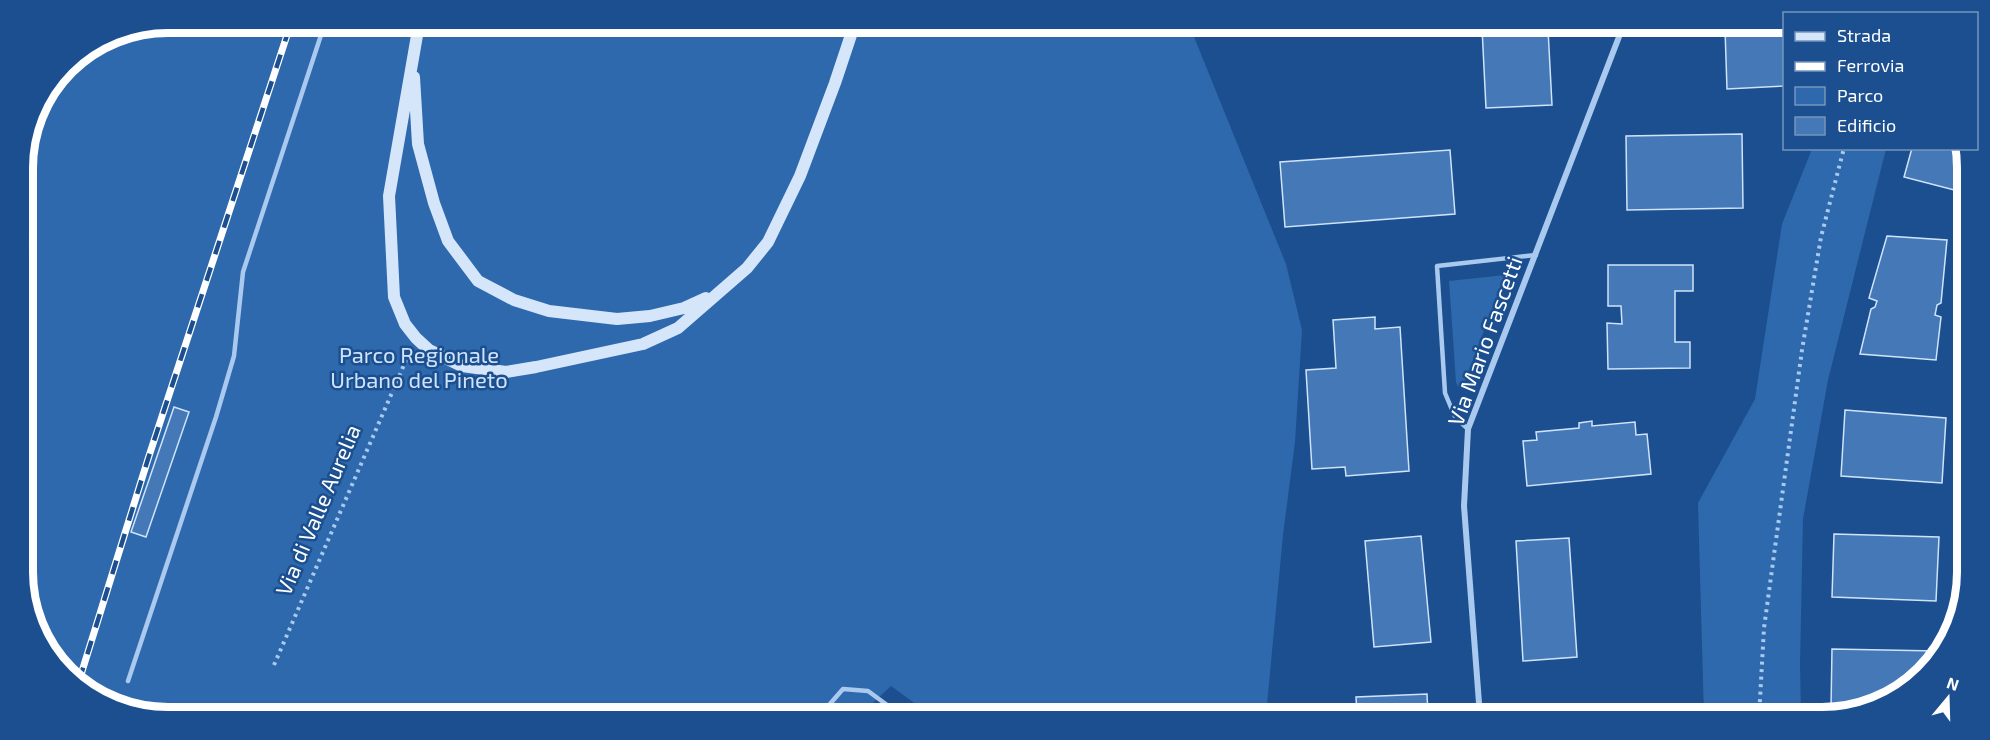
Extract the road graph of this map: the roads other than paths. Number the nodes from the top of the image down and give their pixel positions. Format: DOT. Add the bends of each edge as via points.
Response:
graph roads {
  1 [pos="322,33"];
  2 [pos="417,33"];
  3 [pos="852,33"];
  4 [pos="1620,33"];
  5 [pos="412,58"];
  6 [pos="1536,255"];
  7 [pos="719,292"];
  8 [pos="1468,429"];
  9 [pos="128,681"];
  10 [pos="827,707"];
  11 [pos="890,707"];
  12 [pos="1479,707"];
  1 -- 9 [label="lane" via="243,272 234,356 216,417"];
  2 -- 5 [label="street"];
  3 -- 7 [label="street" via="786,207 768,242 747,268"];
  4 -- 6 [label="street, Via Mario Fascetti"];
  5 -- 7 [label="street" via="418,144 434,203 448,241 478,281 514,300 549,311 617,319 684,308"];
  5 -- 7 [label="street" via="389,196 394,297 405,324 429,350 462,366 506,372 536,367 643,344 678,328"];
  6 -- 8 [label="street, Via Mario Fascetti"];
  6 -- 8 [label="lane" via="1437,266 1445,393 1455,417"];
  8 -- 12 [label="street, Via Mario Fascetti" via="1464,506"];
  10 -- 11 [label="lane" via="843,689 868,691"];
}
